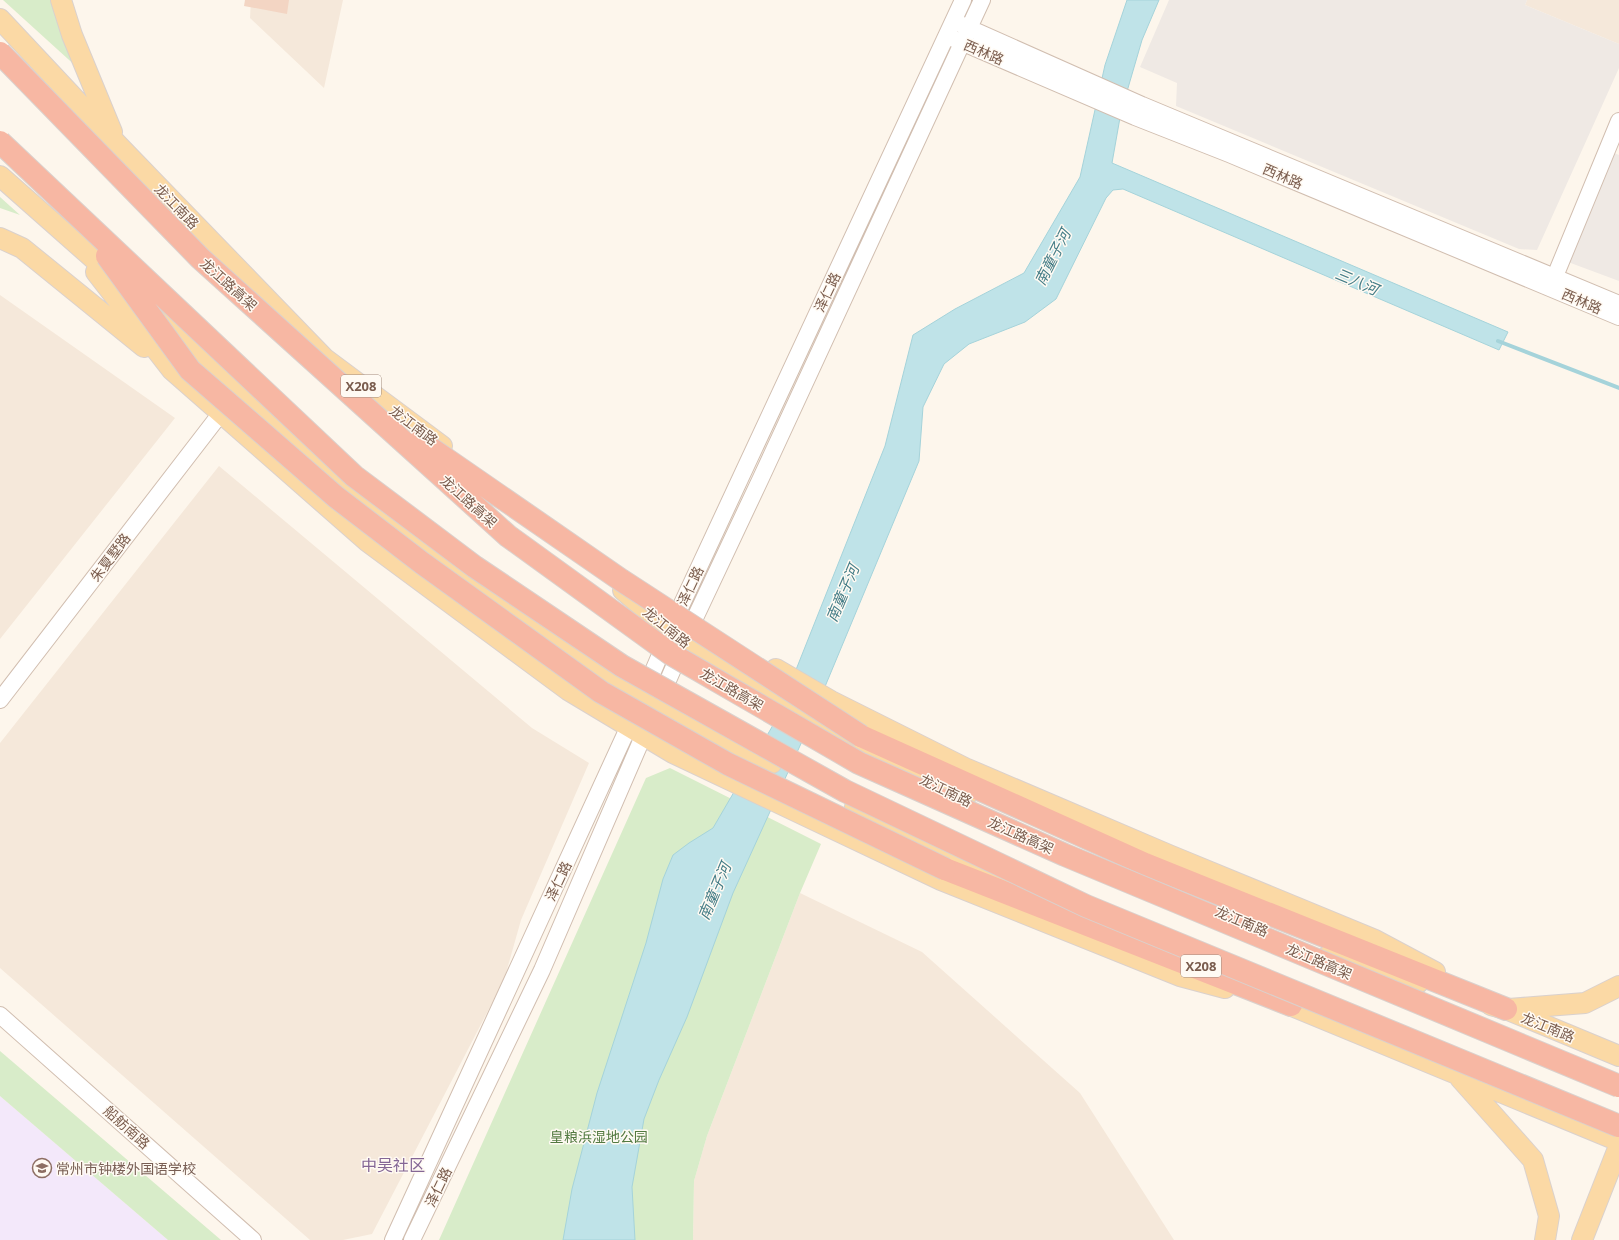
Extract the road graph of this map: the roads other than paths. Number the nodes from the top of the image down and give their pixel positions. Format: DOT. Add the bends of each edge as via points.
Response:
graph roads {
  1 [pos="61,0"];
  2 [pos="964,0"];
  3 [pos="982,0"];
  4 [pos="0,19"];
  5 [pos="950,29"];
  6 [pos="966,35"];
  7 [pos="0,53"];
  8 [pos="1619,121"];
  9 [pos="0,142"];
  10 [pos="118,144"];
  11 [pos="0,176"];
  12 [pos="75,211"];
  13 [pos="68,236"];
  14 [pos="0,238"];
  15 [pos="1553,282"];
  16 [pos="1619,304"];
  17 [pos="1619,317"];
  18 [pos="172,370"];
  19 [pos="344,389"];
  20 [pos="221,413"];
  21 [pos="313,453"];
  22 [pos="517,501"];
  23 [pos="687,613"];
  24 [pos="677,636"];
  25 [pos="651,698"];
  26 [pos="0,700"];
  27 [pos="636,731"];
  28 [pos="1619,986"];
  29 [pos="1291,1005"];
  30 [pos="1506,1009"];
  31 [pos="0,1014"];
  32 [pos="1619,1056"];
  33 [pos="1457,1075"];
  34 [pos="1619,1086"];
  35 [pos="1619,1126"];
  36 [pos="1619,1140"];
  37 [pos="1619,1146"];
  38 [pos="253,1240"];
  39 [pos="393,1240"];
  40 [pos="412,1240"];
  41 [pos="1545,1240"];
  42 [pos="1582,1240"];
  1 -- 10 [label="main road" via="72,35"];
  2 -- 5 [label="street, 泽仁路"];
  3 -- 6 [label="street, 泽仁路"];
  4 -- 10 [label="main road, 龙江南路 / X208"];
  5 -- 6 [label="street, 西林路"];
  5 -- 23 [label="street, 泽仁路"];
  6 -- 15 [label="street, 西林路" via="1138,111"];
  6 -- 23 [label="street, 泽仁路"];
  7 -- 19 [label="highway, 龙江路高架, bridge" via="200,258"];
  8 -- 15 [label="street"];
  9 -- 12 [label="highway, bridge"];
  10 -- 22 [label="main road, 龙江南路 / X208" via="324,358"];
  11 -- 13 [label="main road, X208"];
  12 -- 29 [label="highway, bridge" via="190,370 336,497 422,563 601,692 728,764 945,869"];
  12 -- 35 [label="highway, bridge" via="354,476 475,567 622,666 845,791 1086,906"];
  13 -- 18 [label="main road"];
  13 -- 21 [label="main road, X208"];
  14 -- 18 [label="main road" via="22,248"];
  15 -- 16 [label="street, 西林路"];
  15 -- 17 [label="street, 西林路"];
  18 -- 20 [label="main road"];
  18 -- 21 [label="main road"];
  19 -- 30 [label="highway, bridge" via="621,580 861,736 1145,864"];
  19 -- 34 [label="highway, 龙江路高架, bridge" via="520,545 671,654 859,763 1065,855"];
  20 -- 26 [label="street, 朱夏墅路"];
  20 -- 27 [label="main road" via="368,542 568,690"];
  21 -- 25 [label="main road, X208" via="429,555"];
  22 -- 23 [label="main road"];
  22 -- 24 [label="main road, 龙江南路 / X208"];
  23 -- 24 [label="street, 泽仁路"];
  23 -- 30 [label="main road" via="831,701 965,768 1375,940"];
  24 -- 25 [label="street, 泽仁路"];
  24 -- 30 [label="main road, 龙江南路 / X208" via="813,724 1003,818 1311,951"];
  25 -- 27 [label="street, 泽仁路"];
  25 -- 29 [label="main road, X208" via="948,856"];
  27 -- 29 [label="main road" via="673,753 730,781 940,880 1180,976"];
  27 -- 39 [label="street, 泽仁路"];
  27 -- 40 [label="street, 泽仁路" via="542,970"];
  28 -- 30 [label="main road" via="1585,1003"];
  29 -- 33 [label="main road, X208"];
  30 -- 32 [label="main road, 龙江南路 / X208"];
  31 -- 38 [label="street, 船舫南路"];
  33 -- 36 [label="main road, X208"];
  33 -- 41 [label="main road" via="1533,1160 1549,1216"];
  37 -- 42 [label="main road"];
}
